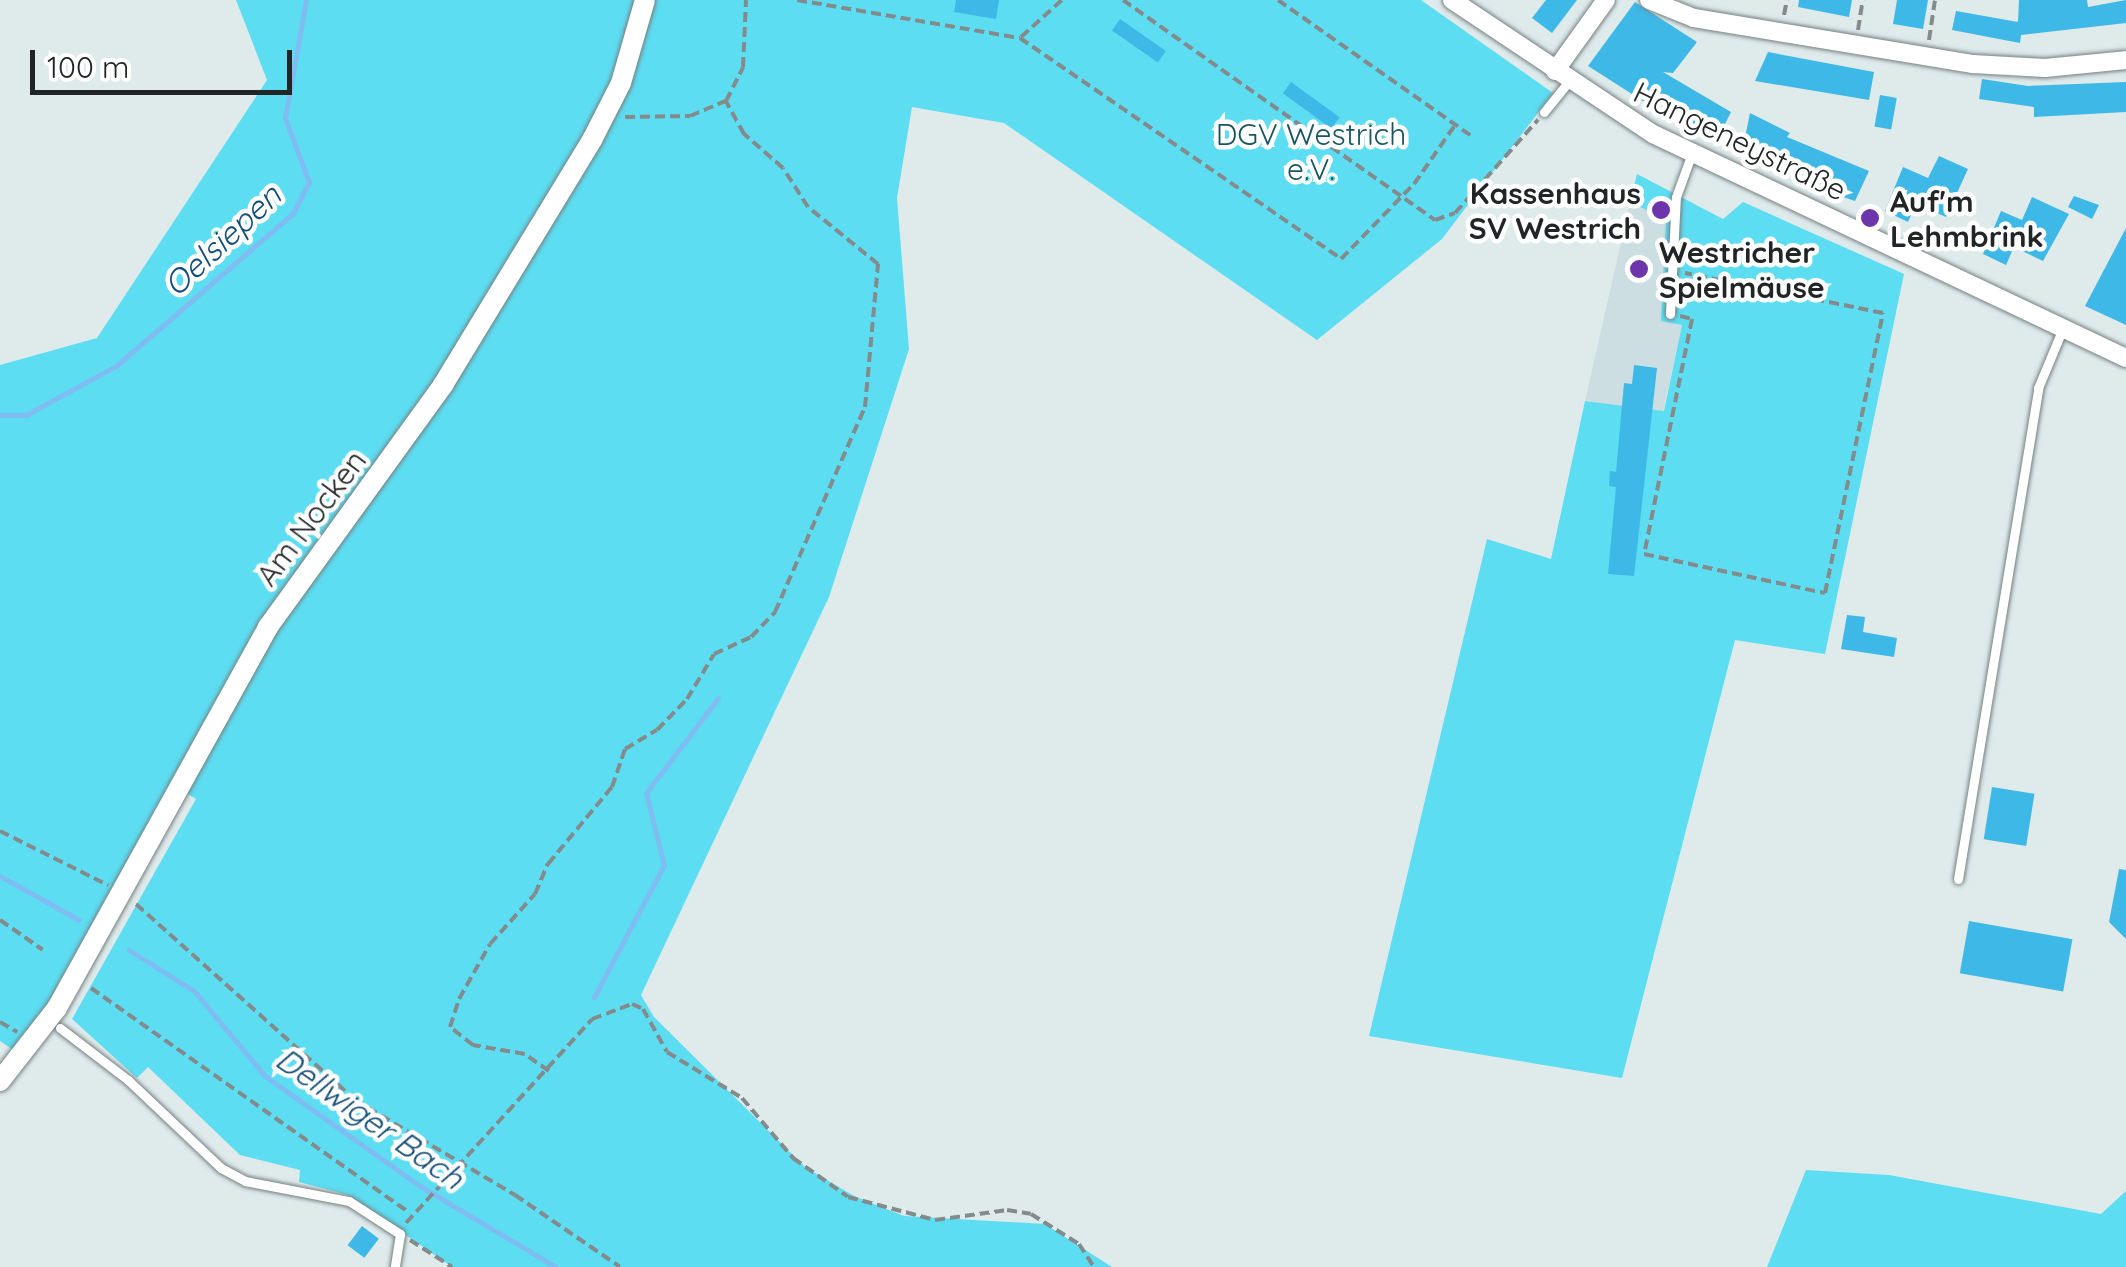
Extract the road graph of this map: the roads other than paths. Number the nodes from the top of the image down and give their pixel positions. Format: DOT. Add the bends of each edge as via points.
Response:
graph roads {
  1 [pos="646,0"];
  2 [pos="1452,0"];
  3 [pos="1606,0"];
  4 [pos="1649,0"];
  5 [pos="2126,60"];
  6 [pos="1562,76"];
  7 [pos="1544,112"];
  8 [pos="1692,153"];
  9 [pos="1670,314"];
  10 [pos="2064,326"];
  11 [pos="2126,358"];
  12 [pos="1958,879"];
  13 [pos="60,1028"];
  14 [pos="6,1074"];
  15 [pos="395,1267"];
  1 -- 14 [label="street, Am Nocken" via="621,82 592,140 444,385 268,627 76,976"];
  2 -- 6 [label="street, Hangeneystraße"];
  3 -- 6 [label="street"];
  4 -- 5 [label="street" via="1694,18 1926,57 2022,68"];
  6 -- 7 [label="lane"];
  6 -- 8 [label="street, Hangeneystraße"];
  8 -- 9 [label="lane" via="1676,197"];
  8 -- 10 [label="street, Hangeneystraße"];
  10 -- 11 [label="street, Hangeneystraße"];
  10 -- 12 [label="lane" via="2038,388"];
  13 -- 15 [label="lane" via="128,1080 221,1168 245,1181 349,1201 400,1234"];
}
